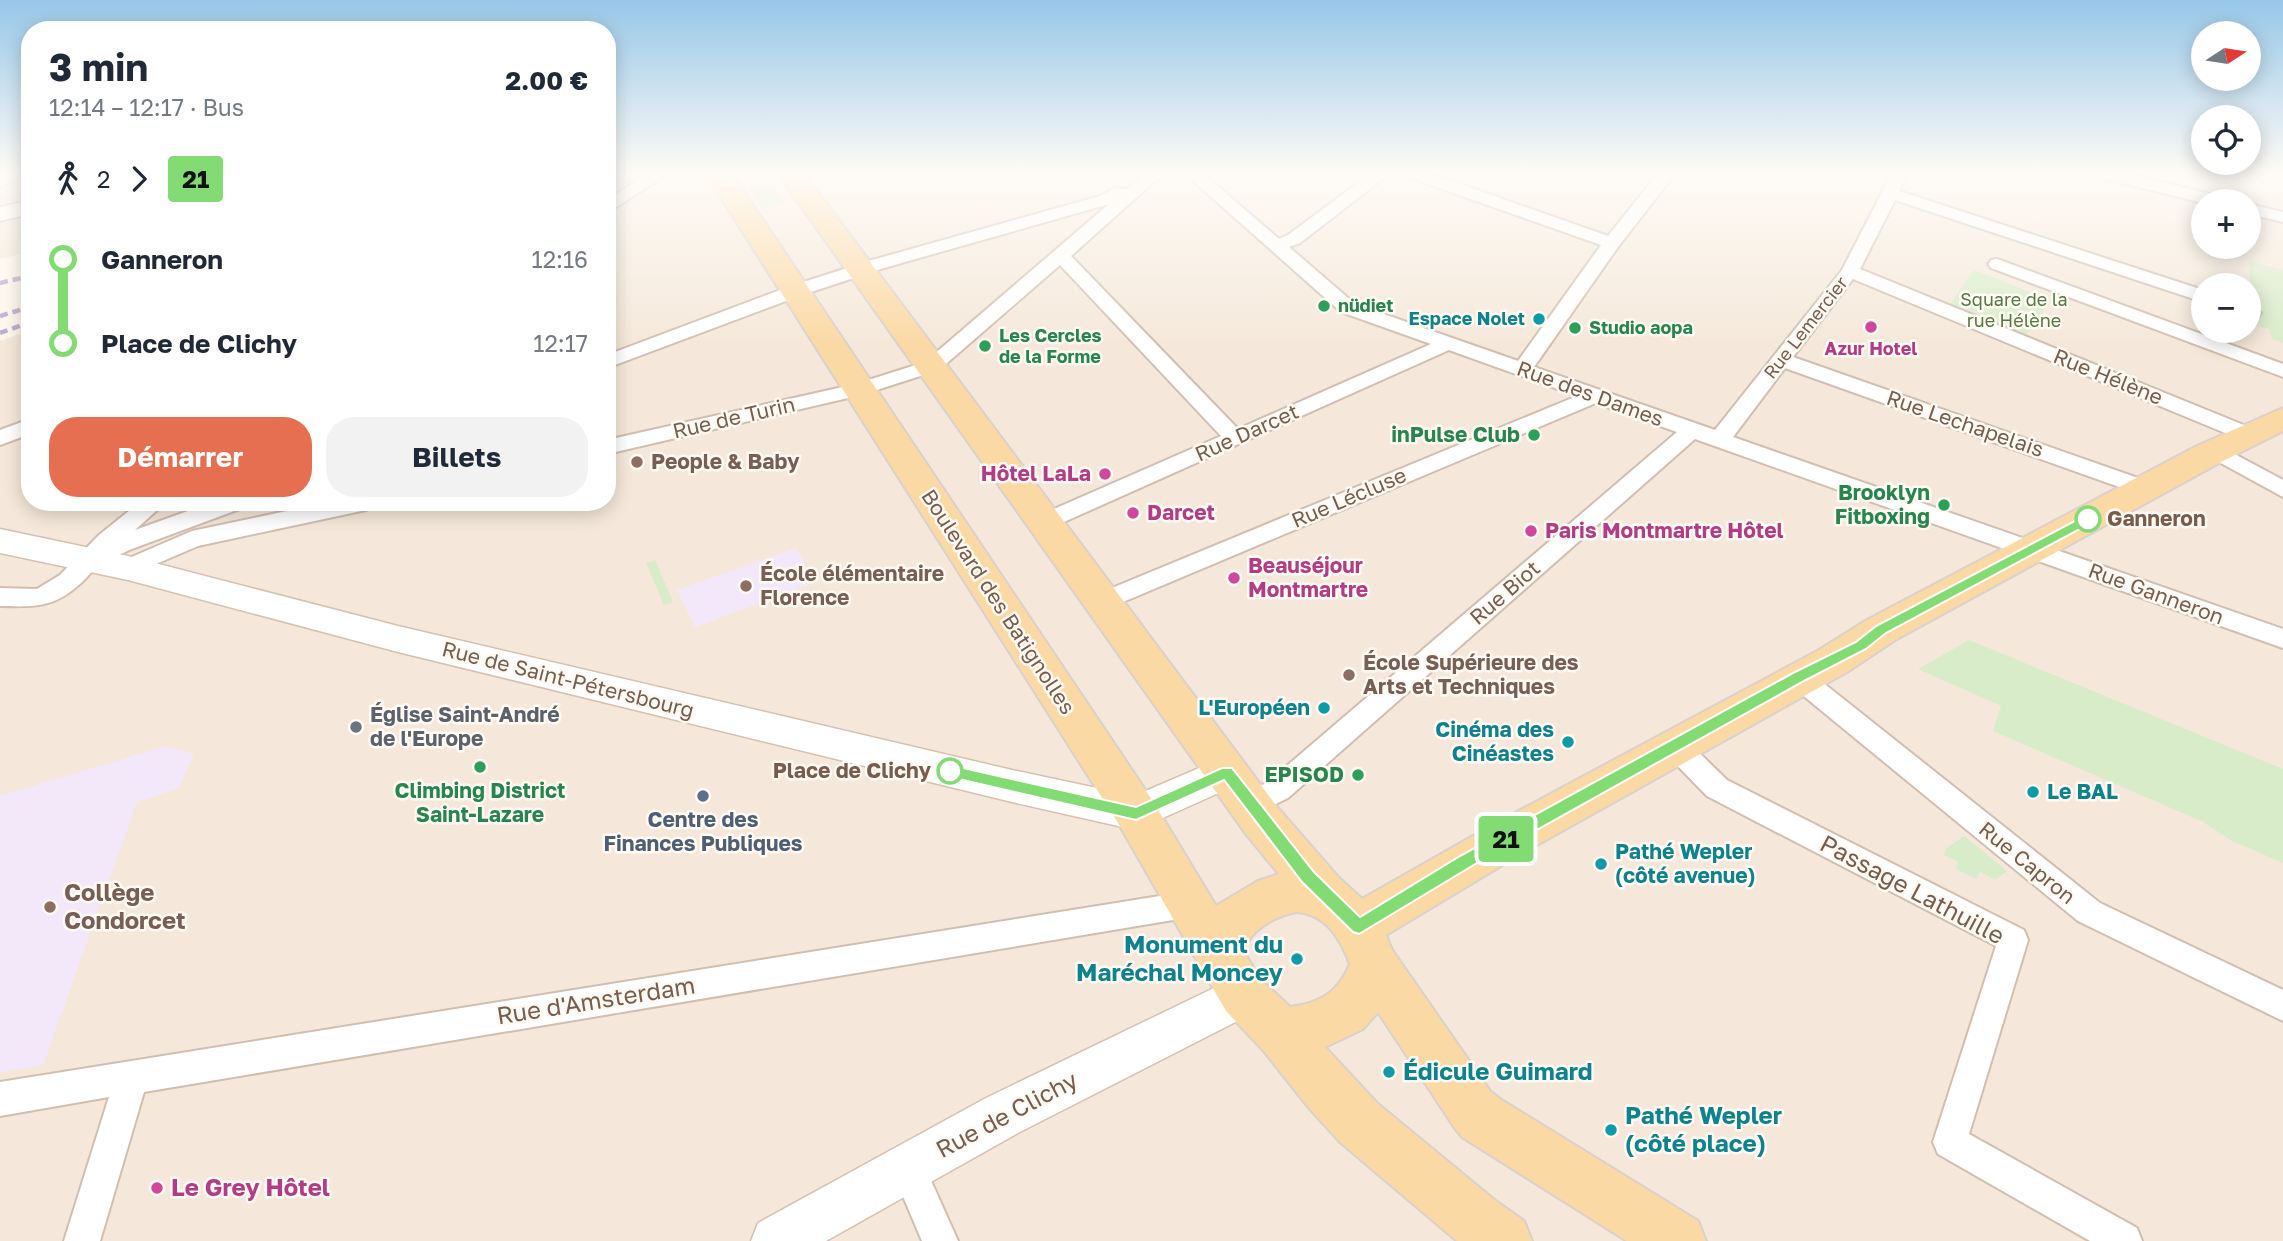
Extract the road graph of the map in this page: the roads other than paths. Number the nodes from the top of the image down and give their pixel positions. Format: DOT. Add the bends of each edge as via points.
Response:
graph roads {
  1 [pos="755,229"];
  2 [pos="831,229"];
  3 [pos="1005,229"];
  4 [pos="1088,229"];
  5 [pos="1256,229"];
  6 [pos="1307,229"];
  7 [pos="1572,229"];
  8 [pos="1623,229"];
  9 [pos="1872,229"];
  10 [pos="1999,229"];
  11 [pos="1612,243"];
  12 [pos="1276,246"];
  13 [pos="1059,254"];
  14 [pos="1997,264"];
  15 [pos="861,270"];
  16 [pos="1850,271"];
  17 [pos="795,291"];
  18 [pos="2191,292"];
  19 [pos="1449,343"];
  20 [pos="616,359"];
  21 [pos="1782,360"];
  22 [pos="932,366"];
  23 [pos="1522,370"];
  24 [pos="2283,370"];
  25 [pos="861,389"];
  26 [pos="1595,396"];
  27 [pos="2283,418"];
  28 [pos="21,430"];
  29 [pos="1692,430"];
  30 [pos="2249,435"];
  31 [pos="0,438"];
  32 [pos="1236,438"];
  33 [pos="1719,440"];
  34 [pos="616,445"];
  35 [pos="2216,451"];
  36 [pos="2147,489"];
  37 [pos="2283,489"];
  38 [pos="144,511"];
  39 [pos="212,511"];
  40 [pos="324,511"];
  41 [pos="1046,523"];
  42 [pos="0,541"];
  43 [pos="2029,549"];
  44 [pos="109,564"];
  45 [pos="0,597"];
  46 [pos="1104,601"];
  47 [pos="2283,639"];
  48 [pos="1798,677"];
  49 [pos="1676,747"];
  50 [pos="1239,788"];
  51 [pos="1136,813"];
  52 [pos="1323,893"];
  53 [pos="1191,904"];
  54 [pos="1366,945"];
  55 [pos="1219,951"];
  56 [pos="1243,995"];
  57 [pos="2283,1006"];
  58 [pos="1281,1032"];
  59 [pos="132,1077"];
  60 [pos="0,1099"];
  61 [pos="908,1168"];
  62 [pos="82,1241"];
  63 [pos="776,1241"];
  64 [pos="940,1241"];
  65 [pos="1504,1241"];
  66 [pos="1678,1241"];
  67 [pos="2124,1241"];
  1 -- 17 [label="main road, Boulevard des Batignolles"];
  2 -- 15 [label="main road"];
  3 -- 15 [label="street"];
  4 -- 13 [label="street"];
  5 -- 12 [label="street, Rue des Dames"];
  6 -- 12 [label="street"];
  7 -- 11 [label="street"];
  8 -- 11 [label="street"];
  9 -- 16 [label="street, Rue Lemercier"];
  10 -- 18 [label="street"];
  11 -- 23 [label="street"];
  12 -- 19 [label="street, Rue des Dames" via="1348,308"];
  13 -- 22 [label="street"];
  13 -- 32 [label="street"];
  14 -- 24 [label="street"];
  15 -- 17 [label="street"];
  15 -- 22 [label="main road"];
  16 -- 21 [label="street, Rue Lemercier"];
  16 -- 30 [label="street, Rue Hélène"];
  17 -- 20 [label="street"];
  17 -- 25 [label="main road, Boulevard des Batignolles"];
  19 -- 23 [label="street, Rue des Dames"];
  19 -- 32 [label="street, Rue Darcet"];
  21 -- 33 [label="street, Rue Lemercier"];
  21 -- 36 [label="street, Rue Lechapelais"];
  22 -- 25 [label="street"];
  22 -- 41 [label="main road"];
  23 -- 26 [label="street, Rue des Dames"];
  25 -- 34 [label="street, Rue de Turin"];
  25 -- 51 [label="main road, Boulevard des Batignolles"];
  26 -- 29 [label="street, Rue des Dames"];
  26 -- 46 [label="street, Rue Lécluse"];
  27 -- 30 [label="main road"];
  28 -- 31 [label="street"];
  29 -- 33 [label="street, Rue des Dames"];
  29 -- 50 [label="street, Rue Biot" via="1278,790"];
  30 -- 35 [label="main road"];
  32 -- 41 [label="street, Rue Darcet"];
  33 -- 43 [label="street, Rue des Dames"];
  35 -- 36 [label="main road"];
  35 -- 37 [label="street"];
  36 -- 43 [label="main road"];
  38 -- 44 [label="street" via="107,541"];
  39 -- 44 [label="street" via="121,544"];
  40 -- 44 [label="street" via="192,539"];
  41 -- 46 [label="main road"];
  42 -- 44 [label="main road, Rue de Saint-Pétersbourg"];
  43 -- 47 [label="street, Rue Ganneron"];
  43 -- 48 [label="main road"];
  44 -- 45 [label="street" via="41,598"];
  44 -- 51 [label="main road, Rue de Saint-Pétersbourg" via="412,642"];
  46 -- 50 [label="main road"];
  48 -- 49 [label="main road"];
  48 -- 57 [label="street, Rue Capron" via="2089,912"];
  49 -- 54 [label="main road" via="1466,861"];
  49 -- 67 [label="street, Passage Lathuille" via="1717,788 2013,940 1950,1142"];
  50 -- 51 [label="main road"];
  50 -- 52 [label="main road"];
  51 -- 53 [label="main road"];
  52 -- 54 [label="main road"];
  52 -- 55 [label="main road" via="1296,891 1274,896 1243,913 1231,923"];
  53 -- 55 [label="main road"];
  53 -- 59 [label="street, Rue d'Amsterdam"];
  54 -- 58 [label="main road" via="1360,998 1332,1021"];
  54 -- 66 [label="main road" via="1422,1039 1481,1118"];
  55 -- 56 [label="main road"];
  56 -- 58 [label="main road"];
  56 -- 61 [label="main road, Rue de Clichy"];
  58 -- 65 [label="main road" via="1359,1123"];
  59 -- 60 [label="street, Rue d'Amsterdam"];
  59 -- 62 [label="street"];
  61 -- 63 [label="main road, Rue de Clichy"];
  61 -- 64 [label="street"];
}
